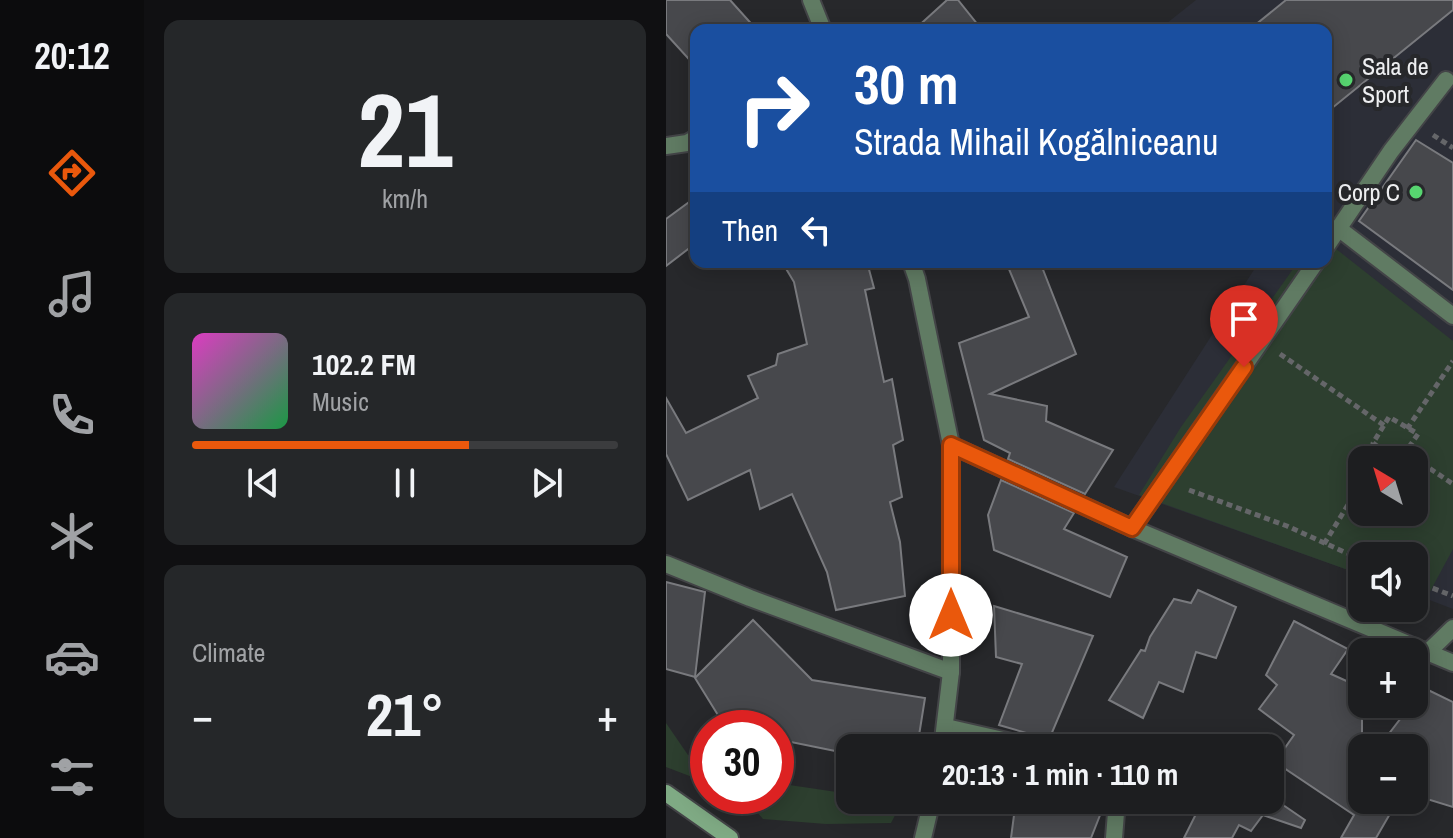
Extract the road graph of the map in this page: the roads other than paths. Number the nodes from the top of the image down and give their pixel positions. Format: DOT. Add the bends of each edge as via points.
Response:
graph roads {
  1 [pos="811,0"];
  2 [pos="821,24"];
  3 [pos="1446,80"];
  4 [pos="690,141"];
  5 [pos="666,146"];
  6 [pos="1338,228"];
  7 [pos="1332,238"];
  8 [pos="913,268"];
  9 [pos="1312,268"];
  10 [pos="1453,316"];
  11 [pos="951,445"];
  12 [pos="1132,528"];
  13 [pos="666,564"];
  14 [pos="1453,628"];
  15 [pos="1392,638"];
  16 [pos="1428,652"];
  17 [pos="1428,653"];
  18 [pos="1453,663"];
  19 [pos="951,672"];
  20 [pos="946,727"];
  21 [pos="945,734"];
  22 [pos="977,734"];
  23 [pos="666,793"];
  24 [pos="929,814"];
  25 [pos="1116,814"];
  26 [pos="730,838"];
  27 [pos="923,838"];
  28 [pos="1114,838"];
  1 -- 2 [label="street"];
  3 -- 6 [label="street"];
  4 -- 5 [label="street"];
  6 -- 7 [label="street"];
  6 -- 10 [label="street"];
  8 -- 11 [label="street"];
  9 -- 12 [label="street"];
  11 -- 12 [label="street"];
  11 -- 19 [label="street"];
  12 -- 15 [label="street"];
  13 -- 19 [label="street"];
  14 -- 16 [label="street"];
  17 -- 18 [label="street"];
  19 -- 20 [label="street"];
  20 -- 21 [label="street"];
  20 -- 22 [label="street"];
  23 -- 26 [label="main road"];
  24 -- 27 [label="street"];
  25 -- 28 [label="street"];
}
